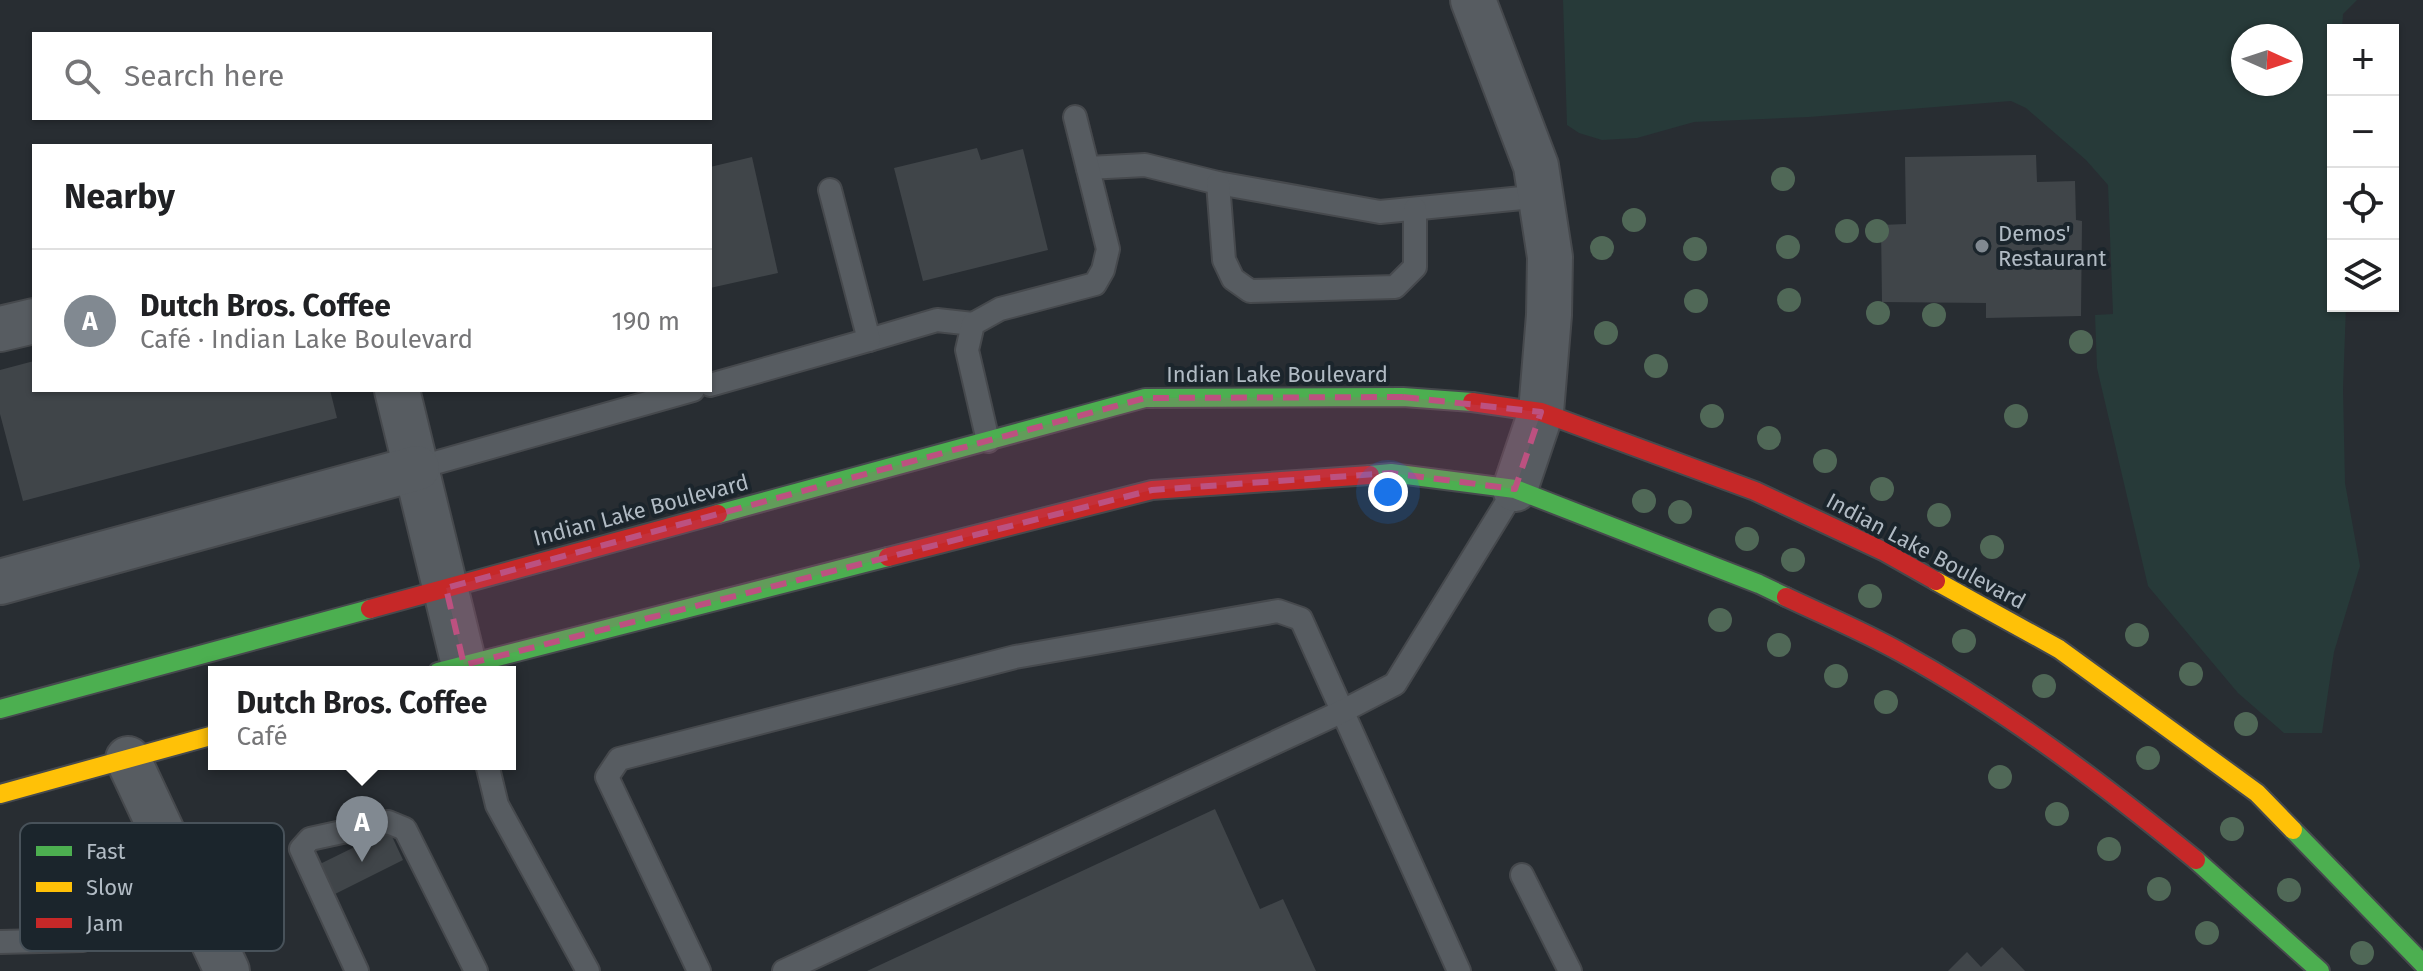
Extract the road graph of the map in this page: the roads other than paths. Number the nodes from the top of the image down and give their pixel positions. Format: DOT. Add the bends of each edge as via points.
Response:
graph roads {
  1 [pos="1473,0"];
  2 [pos="1075,117"];
  3 [pos="1088,168"];
  4 [pos="1218,183"];
  5 [pos="830,190"];
  6 [pos="1542,196"];
  7 [pos="1415,209"];
  8 [pos="32,321"];
  9 [pos="973,324"];
  10 [pos="0,329"];
  11 [pos="869,340"];
  12 [pos="712,384"];
  13 [pos="398,392"];
  14 [pos="686,392"];
  15 [pos="1541,412"];
  16 [pos="988,441"];
  17 [pos="417,468"];
  18 [pos="1515,489"];
  19 [pos="0,582"];
  20 [pos="446,588"];
  21 [pos="456,666"];
  22 [pos="471,666"];
  23 [pos="0,709"];
  24 [pos="1343,711"];
  25 [pos="208,737"];
  26 [pos="128,759"];
  27 [pos="488,770"];
  28 [pos="0,794"];
  29 [pos="158,823"];
  30 [pos="1522,875"];
  31 [pos="0,942"];
  32 [pos="20,942"];
  33 [pos="218,951"];
  34 [pos="2423,964"];
  35 [pos="814,965"];
  36 [pos="227,971"];
  37 [pos="357,971"];
  38 [pos="476,971"];
  39 [pos="588,971"];
  40 [pos="699,971"];
  41 [pos="784,971"];
  42 [pos="1459,971"];
  43 [pos="1570,971"];
  44 [pos="2320,971"];
  1 -- 6 [label="street" via="1536,166"];
  2 -- 3 [label="lane"];
  3 -- 4 [label="lane" via="1145,165"];
  3 -- 9 [label="lane" via="1108,249 1095,284 1000,309"];
  4 -- 7 [label="lane" via="1380,212"];
  4 -- 7 [label="lane" via="1224,260 1233,279 1250,291 1395,287 1415,267"];
  5 -- 11 [label="lane"];
  6 -- 7 [label="lane"];
  6 -- 15 [label="street" via="1551,288"];
  8 -- 10 [label="street"];
  9 -- 11 [label="lane" via="937,320"];
  9 -- 16 [label="lane" via="967,350"];
  11 -- 12 [label="lane"];
  13 -- 17 [label="street"];
  14 -- 17 [label="lane"];
  15 -- 16 [label="main road, Indian Lake Boulevard" via="1403,397 1145,398"];
  15 -- 18 [label="street"];
  15 -- 34 [label="main road, Indian Lake Boulevard" via="1755,491 1883,551 2059,649 2257,793"];
  16 -- 20 [label="main road, Indian Lake Boulevard"];
  17 -- 19 [label="street"];
  17 -- 20 [label="street"];
  18 -- 22 [label="main road" via="1391,473 1152,490"];
  18 -- 24 [label="lane" via="1395,684"];
  18 -- 44 [label="main road" via="1759,584 1901,652 2014,721 2114,793"];
  20 -- 21 [label="street"];
  20 -- 23 [label="main road, Indian Lake Boulevard"];
  24 -- 35 [label="lane"];
  24 -- 40 [label="lane" via="1301,619 1278,611 1015,657 619,759 607,777"];
  24 -- 42 [label="lane"];
  25 -- 26 [label="main road"];
  26 -- 28 [label="main road"];
  26 -- 29 [label="street"];
  27 -- 39 [label="lane" via="497,805"];
  30 -- 43 [label="lane"];
  31 -- 32 [label="lane"];
  33 -- 36 [label="street"];
  35 -- 41 [label="lane"];
  37 -- 38 [label="lane" via="301,849 310,839 388,822 405,829"];
}
